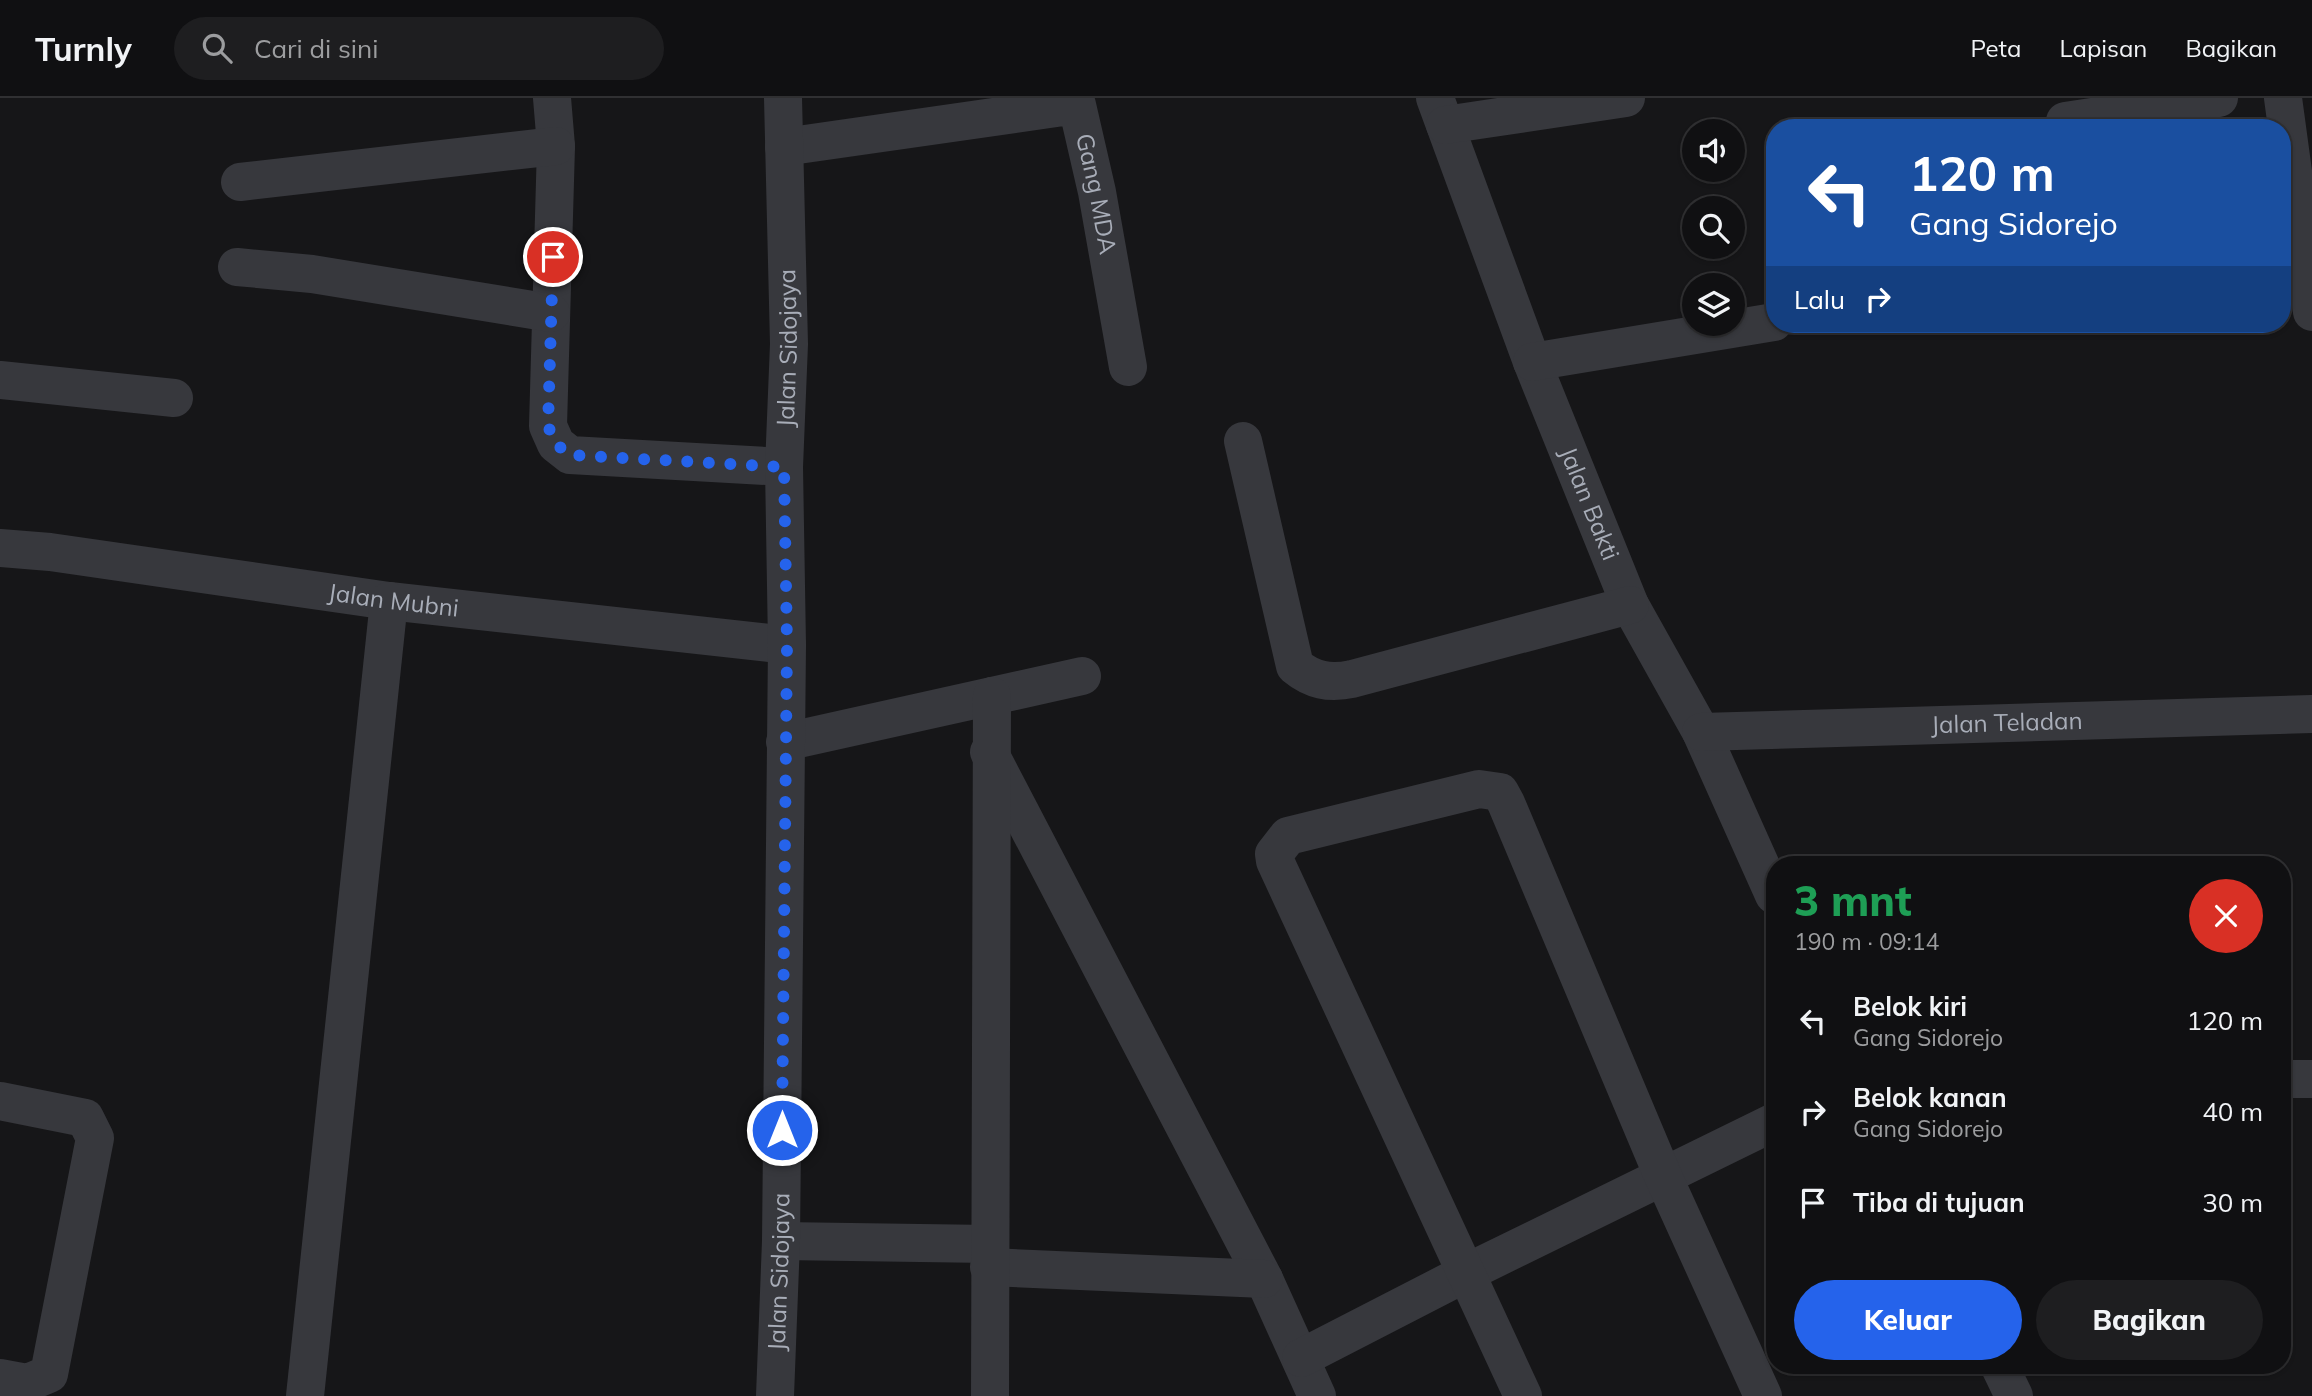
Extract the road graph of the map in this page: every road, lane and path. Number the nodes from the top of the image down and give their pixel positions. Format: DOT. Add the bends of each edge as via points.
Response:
graph roads {
  1 [pos="552,98"];
  2 [pos="783,98"];
  3 [pos="1626,98"];
  4 [pos="2219,98"];
  5 [pos="2283,98"];
  6 [pos="1076,101"];
  7 [pos="1440,111"];
  8 [pos="2079,119"];
  9 [pos="2286,119"];
  10 [pos="556,146"];
  11 [pos="784,147"];
  12 [pos="2291,157"];
  13 [pos="240,182"];
  14 [pos="237,267"];
  15 [pos="551,313"];
  16 [pos="2312,313"];
  17 [pos="2291,314"];
  18 [pos="1766,323"];
  19 [pos="1532,362"];
  20 [pos="1128,367"];
  21 [pos="0,380"];
  22 [pos="174,398"];
  23 [pos="1243,442"];
  24 [pos="784,467"];
  25 [pos="0,548"];
  26 [pos="389,601"];
  27 [pos="1630,605"];
  28 [pos="787,645"];
  29 [pos="1082,676"];
  30 [pos="992,696"];
  31 [pos="2312,714"];
  32 [pos="1700,732"];
  33 [pos="785,741"];
  34 [pos="989,752"];
  35 [pos="1766,877"];
  36 [pos="2291,1079"];
  37 [pos="2312,1079"];
  38 [pos="0,1101"];
  39 [pos="1766,1126"];
  40 [pos="1663,1176"];
  41 [pos="781,1241"];
  42 [pos="990,1255"];
  43 [pos="1466,1273"];
  44 [pos="1264,1279"];
  45 [pos="1301,1358"];
  46 [pos="2003,1374"];
  47 [pos="0,1378"];
  48 [pos="305,1396"];
  49 [pos="775,1396"];
  50 [pos="990,1396"];
  51 [pos="1317,1396"];
  52 [pos="1523,1396"];
  53 [pos="1763,1396"];
  54 [pos="2014,1396"];
  1 -- 10 [label="street"];
  2 -- 11 [label="street, Jalan Sidojaya"];
  3 -- 7 [label="street"];
  4 -- 8 [label="street"];
  5 -- 9 [label="street"];
  6 -- 11 [label="street, Gang MDA"];
  6 -- 20 [label="street, Gang MDA"];
  7 -- 19 [label="street, Jalan Bakti"];
  10 -- 13 [label="street"];
  10 -- 15 [label="street"];
  11 -- 24 [label="street, Jalan Sidojaya" via="789,344"];
  12 -- 16 [label="street"];
  14 -- 15 [label="street" via="312,274"];
  15 -- 24 [label="street" via="548,426 556,444 570,455"];
  16 -- 17 [label="street"];
  18 -- 19 [label="street"];
  19 -- 27 [label="street, Jalan Bakti"];
  21 -- 22 [label="street"];
  23 -- 27 [label="street" via="1295,666 1310,677 1339,682"];
  24 -- 28 [label="street, Jalan Sidojaya"];
  25 -- 26 [label="street, Jalan Mubni"];
  26 -- 28 [label="street, Jalan Mubni"];
  26 -- 48 [label="street"];
  27 -- 32 [label="street, Jalan Bakti"];
  28 -- 33 [label="street, Jalan Sidojaya"];
  29 -- 30 [label="street"];
  30 -- 33 [label="street"];
  30 -- 34 [label="street"];
  31 -- 32 [label="street, Jalan Teladan"];
  32 -- 35 [label="street, Jalan Bakti"];
  33 -- 41 [label="street, Jalan Sidojaya"];
  34 -- 42 [label="street"];
  34 -- 44 [label="street"];
  36 -- 37 [label="street"];
  38 -- 47 [label="street" via="85,1118 95,1138 49,1374 27,1383"];
  39 -- 40 [label="street"];
  40 -- 43 [label="street"];
  40 -- 43 [label="street" via="1500,792 1479,789 1288,836 1274,854 1276,867"];
  40 -- 53 [label="street"];
  41 -- 42 [label="street"];
  41 -- 49 [label="street, Jalan Sidojaya"];
  42 -- 44 [label="street"];
  42 -- 50 [label="street"];
  43 -- 45 [label="street"];
  43 -- 52 [label="street"];
  44 -- 45 [label="street"];
  45 -- 51 [label="street"];
  46 -- 54 [label="street"];
}
